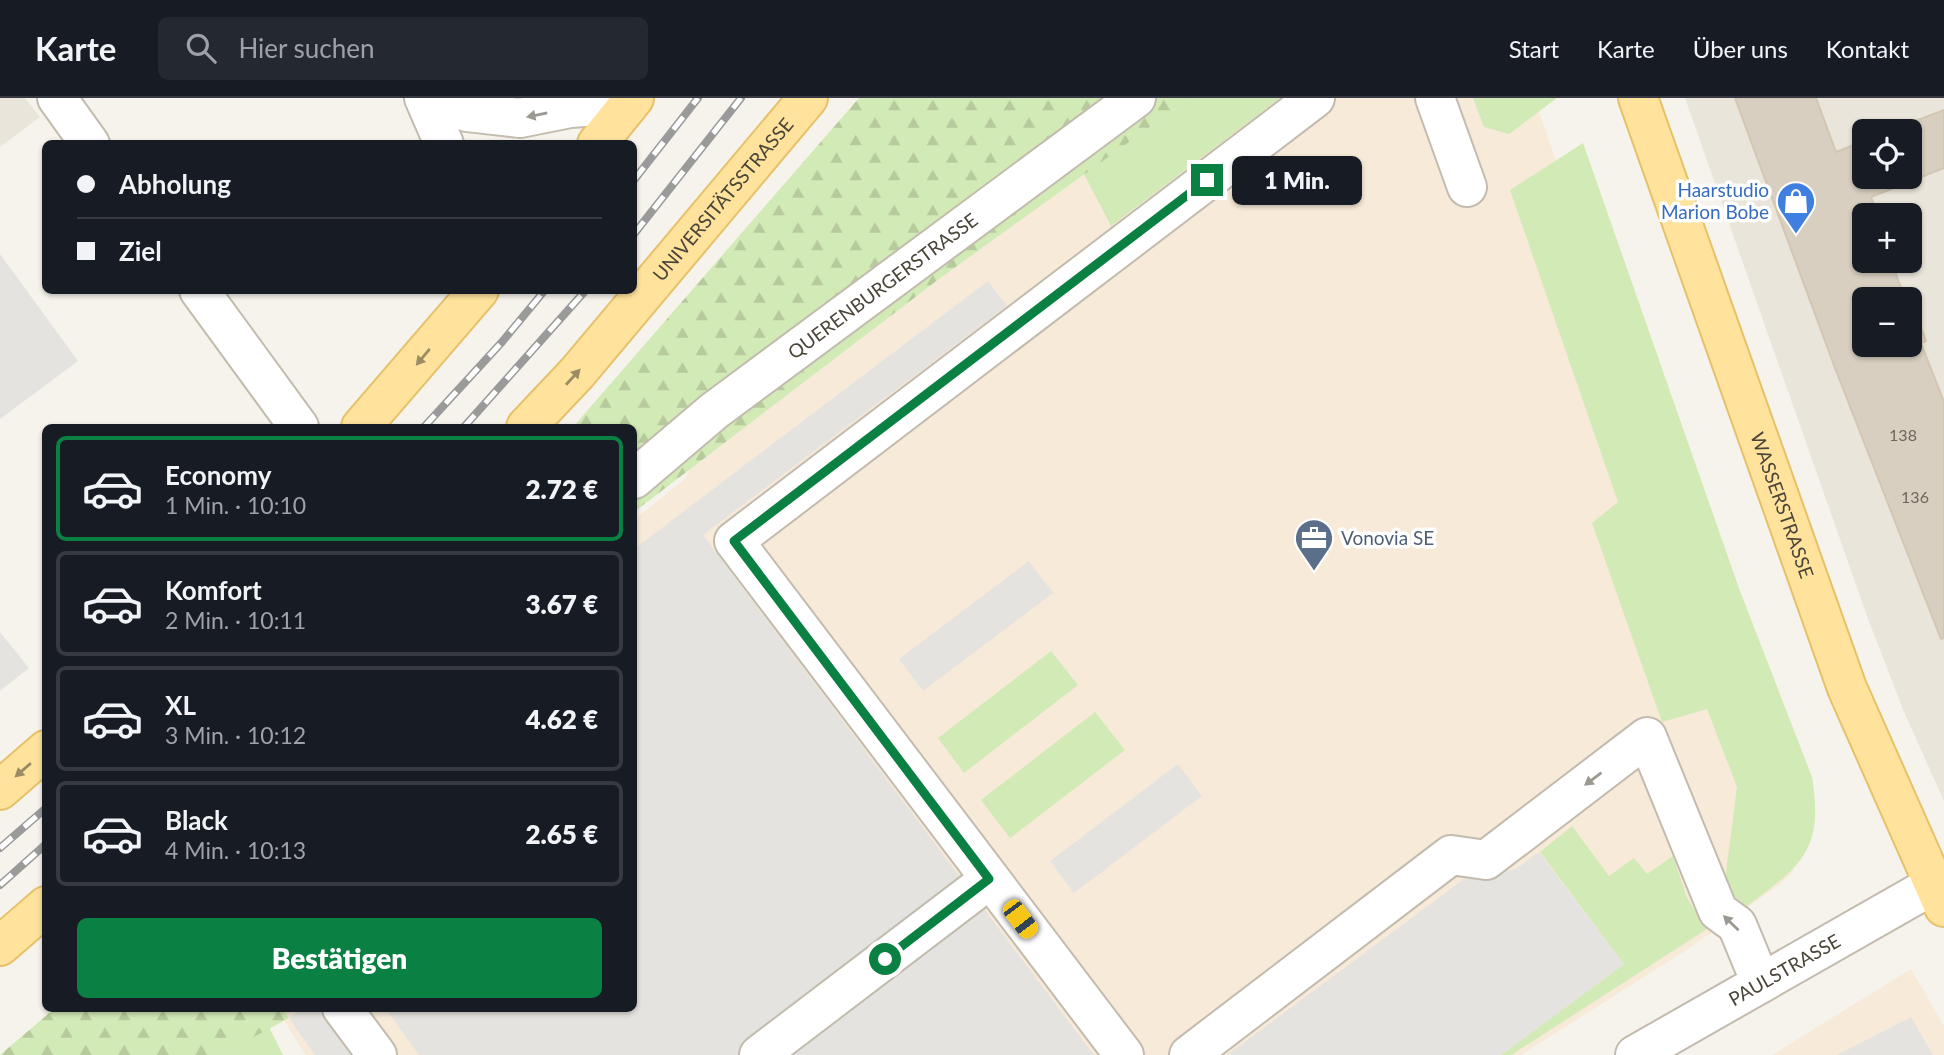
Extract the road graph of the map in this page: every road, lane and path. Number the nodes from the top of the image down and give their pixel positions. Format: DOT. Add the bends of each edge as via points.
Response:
graph roads {
  1 [pos="57,98"];
  2 [pos="425,98"];
  3 [pos="435,98"];
  4 [pos="807,98"];
  5 [pos="1136,98"];
  6 [pos="1315,98"];
  7 [pos="1435,98"];
  8 [pos="1638,98"];
  9 [pos="631,101"];
  10 [pos="87,140"];
  11 [pos="442,140"];
  12 [pos="600,140"];
  13 [pos="1467,187"];
  14 [pos="202,294"];
  15 [pos="471,295"];
  16 [pos="297,424"];
  17 [pos="364,424"];
  18 [pos="529,424"];
  19 [pos="637,476"];
  20 [pos="42,753"];
  21 [pos="0,790"];
  22 [pos="989,879"];
  23 [pos="1938,896"];
  24 [pos="40,915"];
  25 [pos="0,946"];
  26 [pos="1761,983"];
  27 [pos="345,1012"];
  28 [pos="377,1055"];
  29 [pos="759,1055"];
  30 [pos="1124,1055"];
  31 [pos="1189,1055"];
  32 [pos="1635,1055"];
  1 -- 10 [label="street"];
  2 -- 11 [label="street"];
  9 -- 3 [label="street, one-way" via="520,118 467,112"];
  18 -- 4 [label="main road, UNIVERSITÄTSSTRASSE, one-way" via="577,373"];
  5 -- 19 [label="street, QUERENBURGERSTRASSE" via="714,411"];
  6 -- 22 [label="street" via="734,541"];
  7 -- 13 [label="street"];
  8 -- 23 [label="main road, WASSERSTRASSE" via="1847,688"];
  9 -- 12 [label="main road"];
  14 -- 16 [label="street"];
  15 -- 17 [label="main road, one-way"];
  20 -- 21 [label="main road, one-way"];
  22 -- 29 [label="street"];
  22 -- 30 [label="street"];
  23 -- 26 [label="street, PAULSTRASSE"];
  24 -- 25 [label="main road"];
  26 -- 31 [label="street, one-way" via="1737,925 1718,911 1647,737 1486,860 1451,855"];
  26 -- 32 [label="street, PAULSTRASSE"];
  27 -- 28 [label="street"];
}
